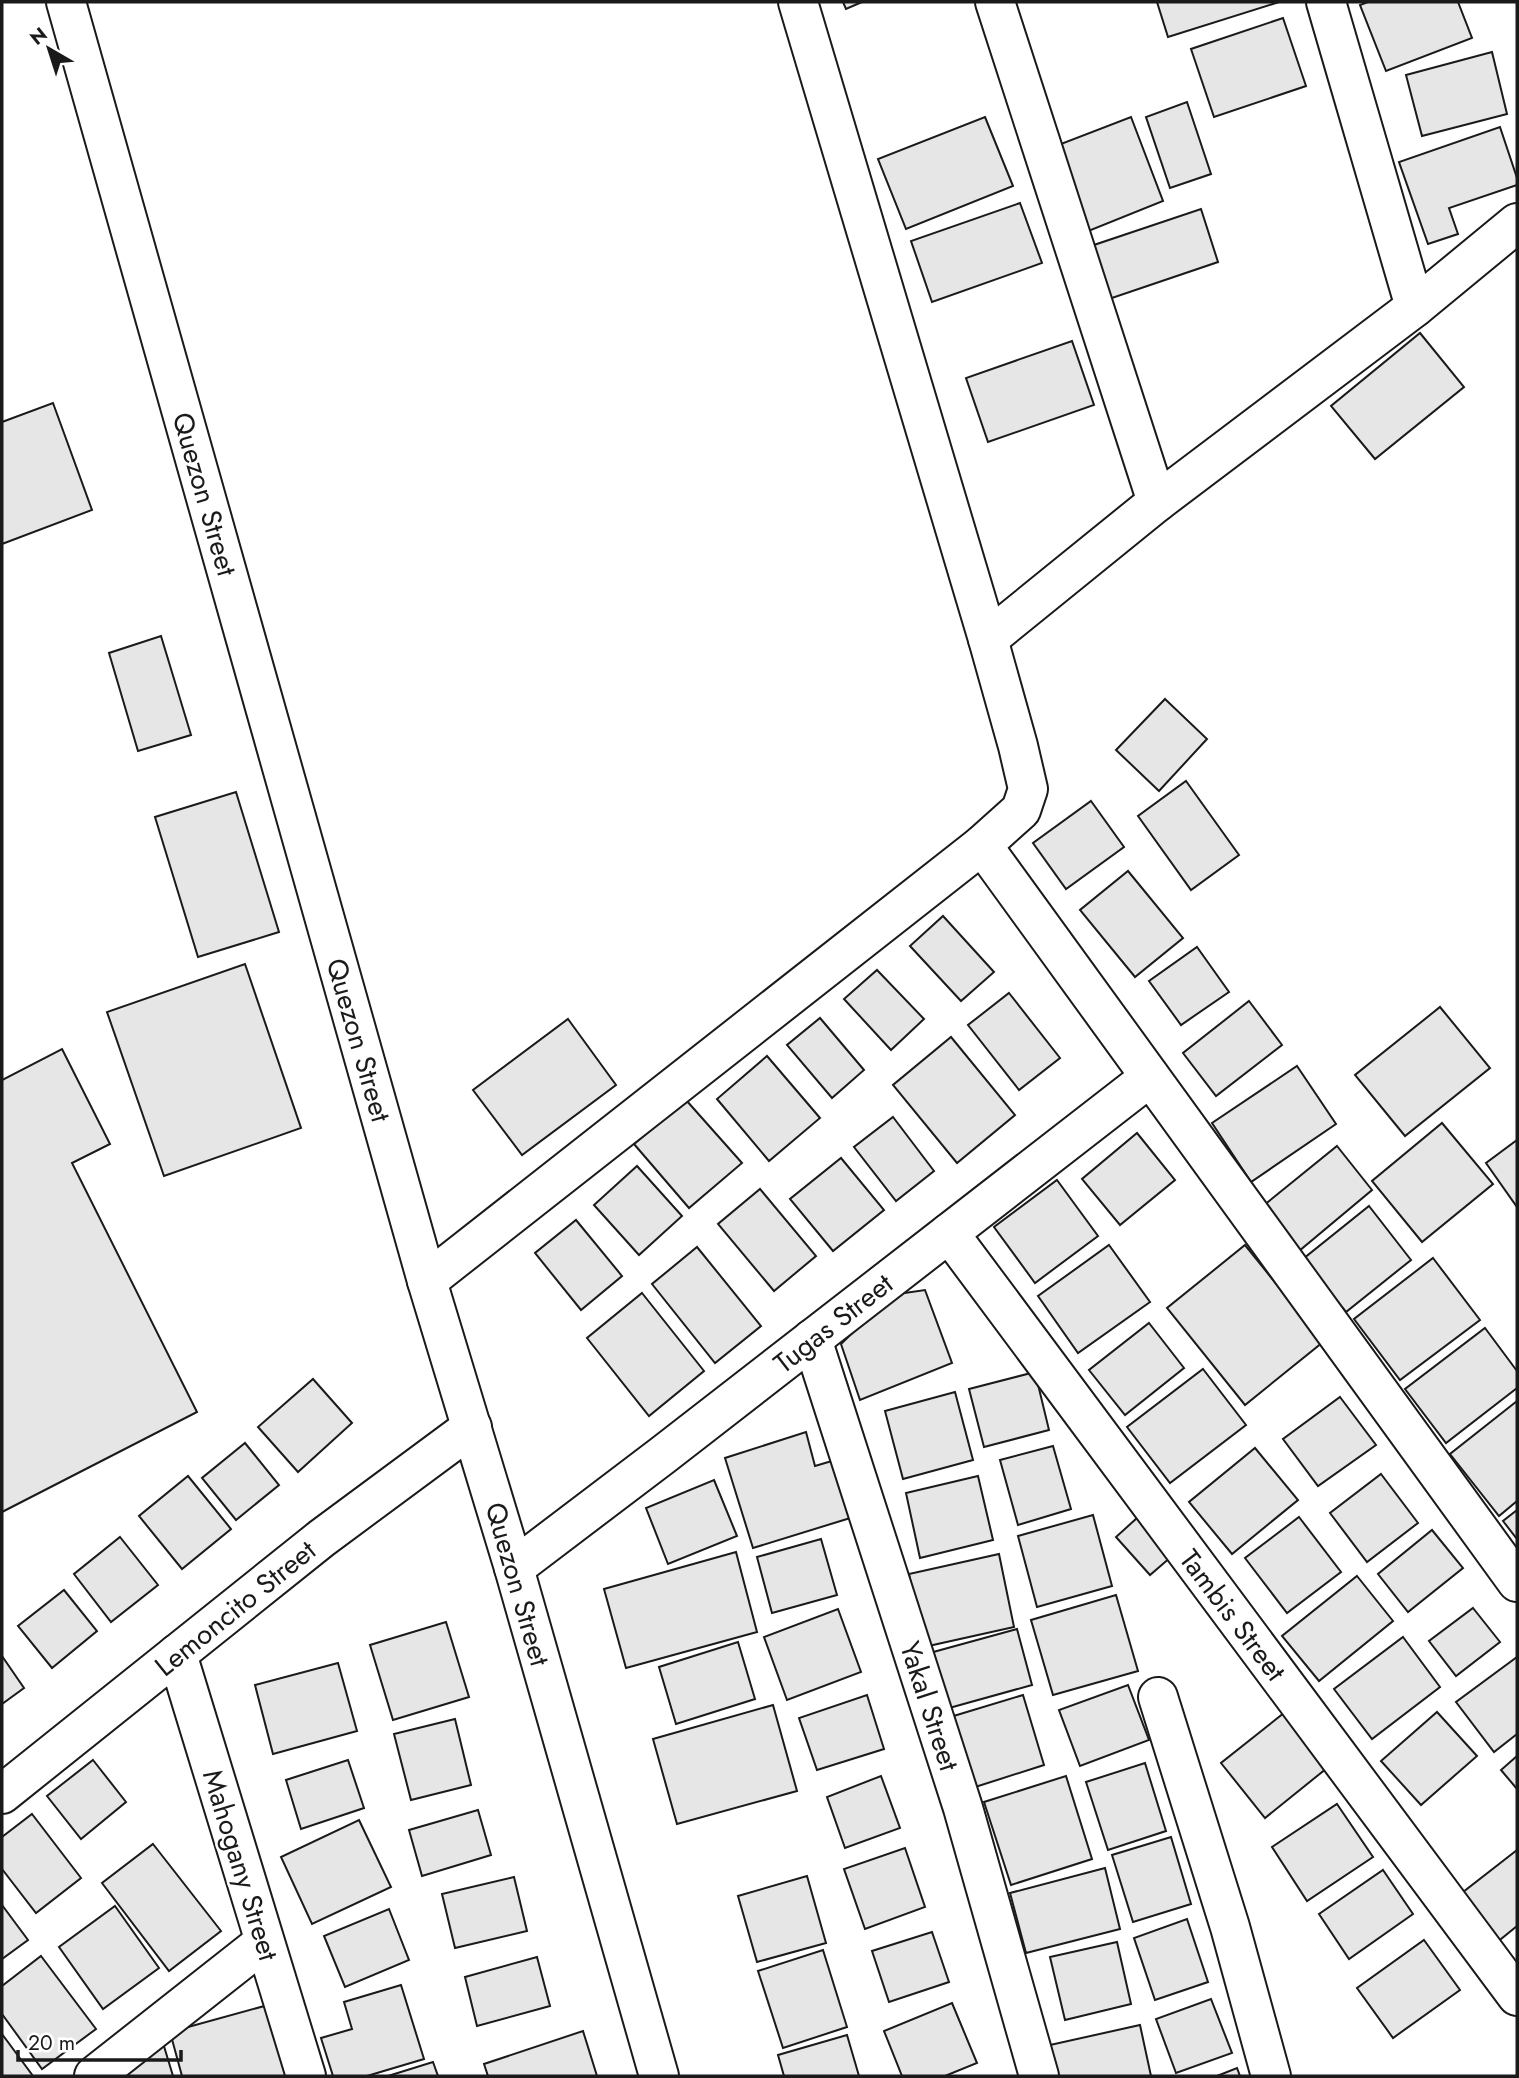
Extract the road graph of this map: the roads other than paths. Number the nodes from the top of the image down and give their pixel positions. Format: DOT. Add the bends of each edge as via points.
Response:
graph roads {
  1 [pos="66,2"];
  2 [pos="798,2"];
  3 [pos="995,2"];
  4 [pos="1326,2"];
  5 [pos="1517,223"];
  6 [pos="1415,307"];
  7 [pos="1157,502"];
  8 [pos="988,639"];
  9 [pos="982,845"];
  10 [pos="1150,1077"];
  11 [pos="949,1233"];
  12 [pos="427,1281"];
  13 [pos="812,1339"];
  14 [pos="472,1427"];
  15 [pos="514,1568"];
  16 [pos="1517,1582"];
  17 [pos="177,1654"];
  18 [pos="1158,1697"];
  19 [pos="2,1794"];
  20 [pos="264,1942"];
  21 [pos="1517,1996"];
  22 [pos="94,2076"];
  23 [pos="306,2076"];
  24 [pos="659,2076"];
  25 [pos="1039,2076"];
  26 [pos="1271,2076"];
  1 -- 12 [label="street, Quezon Street"];
  2 -- 8 [label="street"];
  3 -- 7 [label="street"];
  4 -- 6 [label="street"];
  5 -- 6 [label="street"];
  6 -- 7 [label="street"];
  7 -- 8 [label="street"];
  8 -- 9 [label="street" via="1028,789 1021,810"];
  9 -- 10 [label="street"];
  9 -- 12 [label="street"];
  10 -- 11 [label="street, Tugas Street"];
  10 -- 16 [label="street"];
  11 -- 13 [label="street, Tugas Street"];
  11 -- 21 [label="street, Tambis Street"];
  12 -- 14 [label="street, Quezon Street"];
  13 -- 15 [label="street, Tugas Street"];
  13 -- 25 [label="street, Yakal Street" via="963,1808"];
  14 -- 15 [label="street, Quezon Street"];
  14 -- 17 [label="street, Lemoncito Street" via="322,1538"];
  15 -- 24 [label="street, Quezon Street"];
  17 -- 19 [label="street, Lemoncito Street"];
  17 -- 20 [label="street, Mahogany Street"];
  18 -- 26 [label="street"];
  20 -- 22 [label="street"];
  20 -- 23 [label="street, Mahogany Street"];
}
